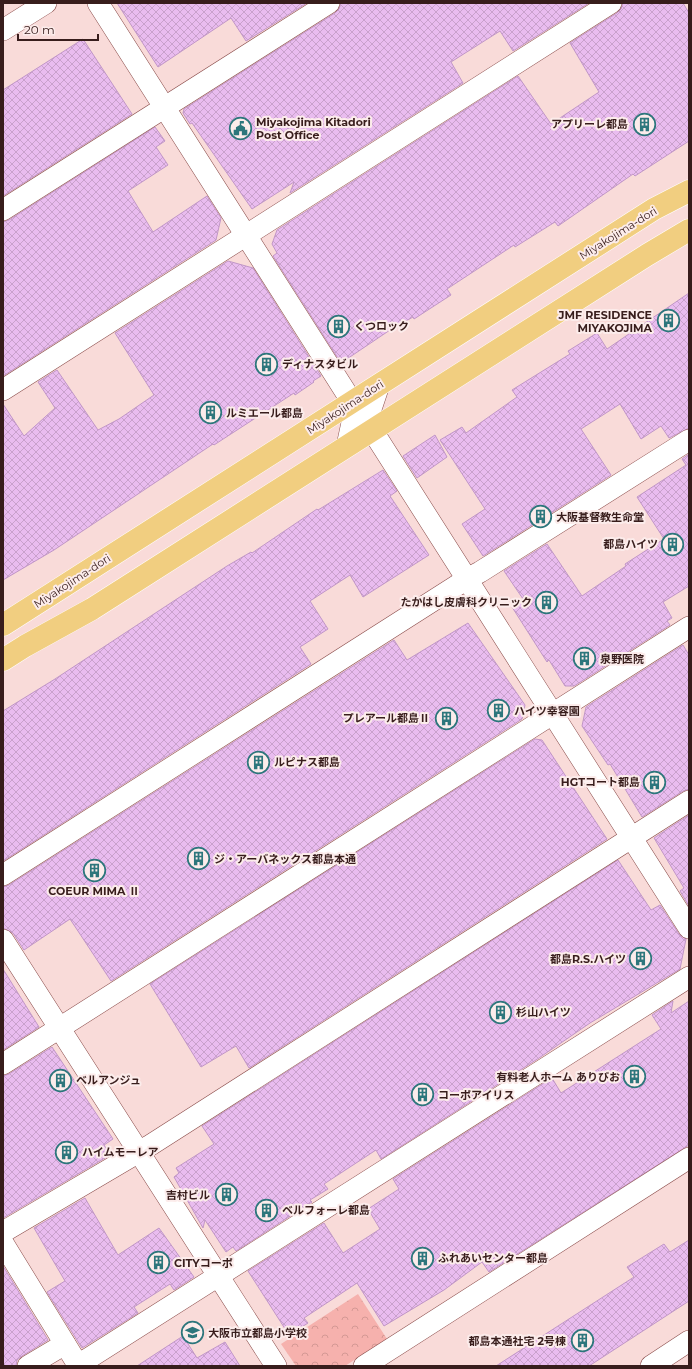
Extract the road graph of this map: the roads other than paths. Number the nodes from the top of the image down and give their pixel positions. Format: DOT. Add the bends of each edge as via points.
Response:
graph roads {
  1 [pos="46,3"];
  2 [pos="98,3"];
  3 [pos="329,3"];
  4 [pos="611,3"];
  5 [pos="3,30"];
  6 [pos="164,108"];
  7 [pos="689,191"];
  8 [pos="3,210"];
  9 [pos="689,230"];
  10 [pos="246,236"];
  11 [pos="379,385"];
  12 [pos="3,390"];
  13 [pos="352,402"];
  14 [pos="372,430"];
  15 [pos="689,440"];
  16 [pos="347,446"];
  17 [pos="467,579"];
  18 [pos="3,625"];
  19 [pos="689,627"];
  20 [pos="3,660"];
  21 [pos="552,714"];
  22 [pos="689,801"];
  23 [pos="632,838"];
  24 [pos="3,874"];
  25 [pos="689,928"];
  26 [pos="3,940"];
  27 [pos="689,977"];
  28 [pos="59,1028"];
  29 [pos="3,1064"];
  30 [pos="139,1152"];
  31 [pos="689,1158"];
  32 [pos="3,1232"];
  33 [pos="3,1243"];
  34 [pos="218,1275"];
  35 [pos="689,1341"];
  36 [pos="65,1344"];
  37 [pos="28,1366"];
  38 [pos="276,1366"];
  39 [pos="364,1366"];
  40 [pos="651,1366"];
  1 -- 5 [label="street"];
  2 -- 6 [label="street"];
  3 -- 6 [label="street"];
  4 -- 10 [label="street"];
  6 -- 8 [label="street"];
  6 -- 10 [label="street"];
  7 -- 11 [label="main road, Miyakojima-dori" via="648,214"];
  9 -- 14 [label="main road"];
  10 -- 12 [label="street"];
  10 -- 13 [label="street"];
  11 -- 13 [label="main road, Miyakojima-dori"];
  11 -- 14 [label="street" via="371,409"];
  13 -- 16 [label="street" via="353,424"];
  13 -- 18 [label="main road, Miyakojima-dori"];
  14 -- 16 [label="main road"];
  14 -- 17 [label="street"];
  15 -- 17 [label="street"];
  16 -- 20 [label="main road" via="92,609"];
  17 -- 21 [label="street"];
  17 -- 24 [label="street"];
  19 -- 21 [label="street"];
  21 -- 23 [label="street"];
  21 -- 28 [label="street"];
  22 -- 23 [label="street"];
  23 -- 25 [label="street"];
  23 -- 30 [label="street"];
  26 -- 28 [label="street"];
  27 -- 34 [label="street"];
  28 -- 29 [label="street"];
  28 -- 30 [label="street"];
  30 -- 32 [label="street"];
  30 -- 34 [label="street"];
  31 -- 39 [label="street"];
  33 -- 36 [label="street"];
  34 -- 36 [label="street" via="78,1365"];
  34 -- 38 [label="street"];
  35 -- 40 [label="street"];
  36 -- 37 [label="street"];
}
